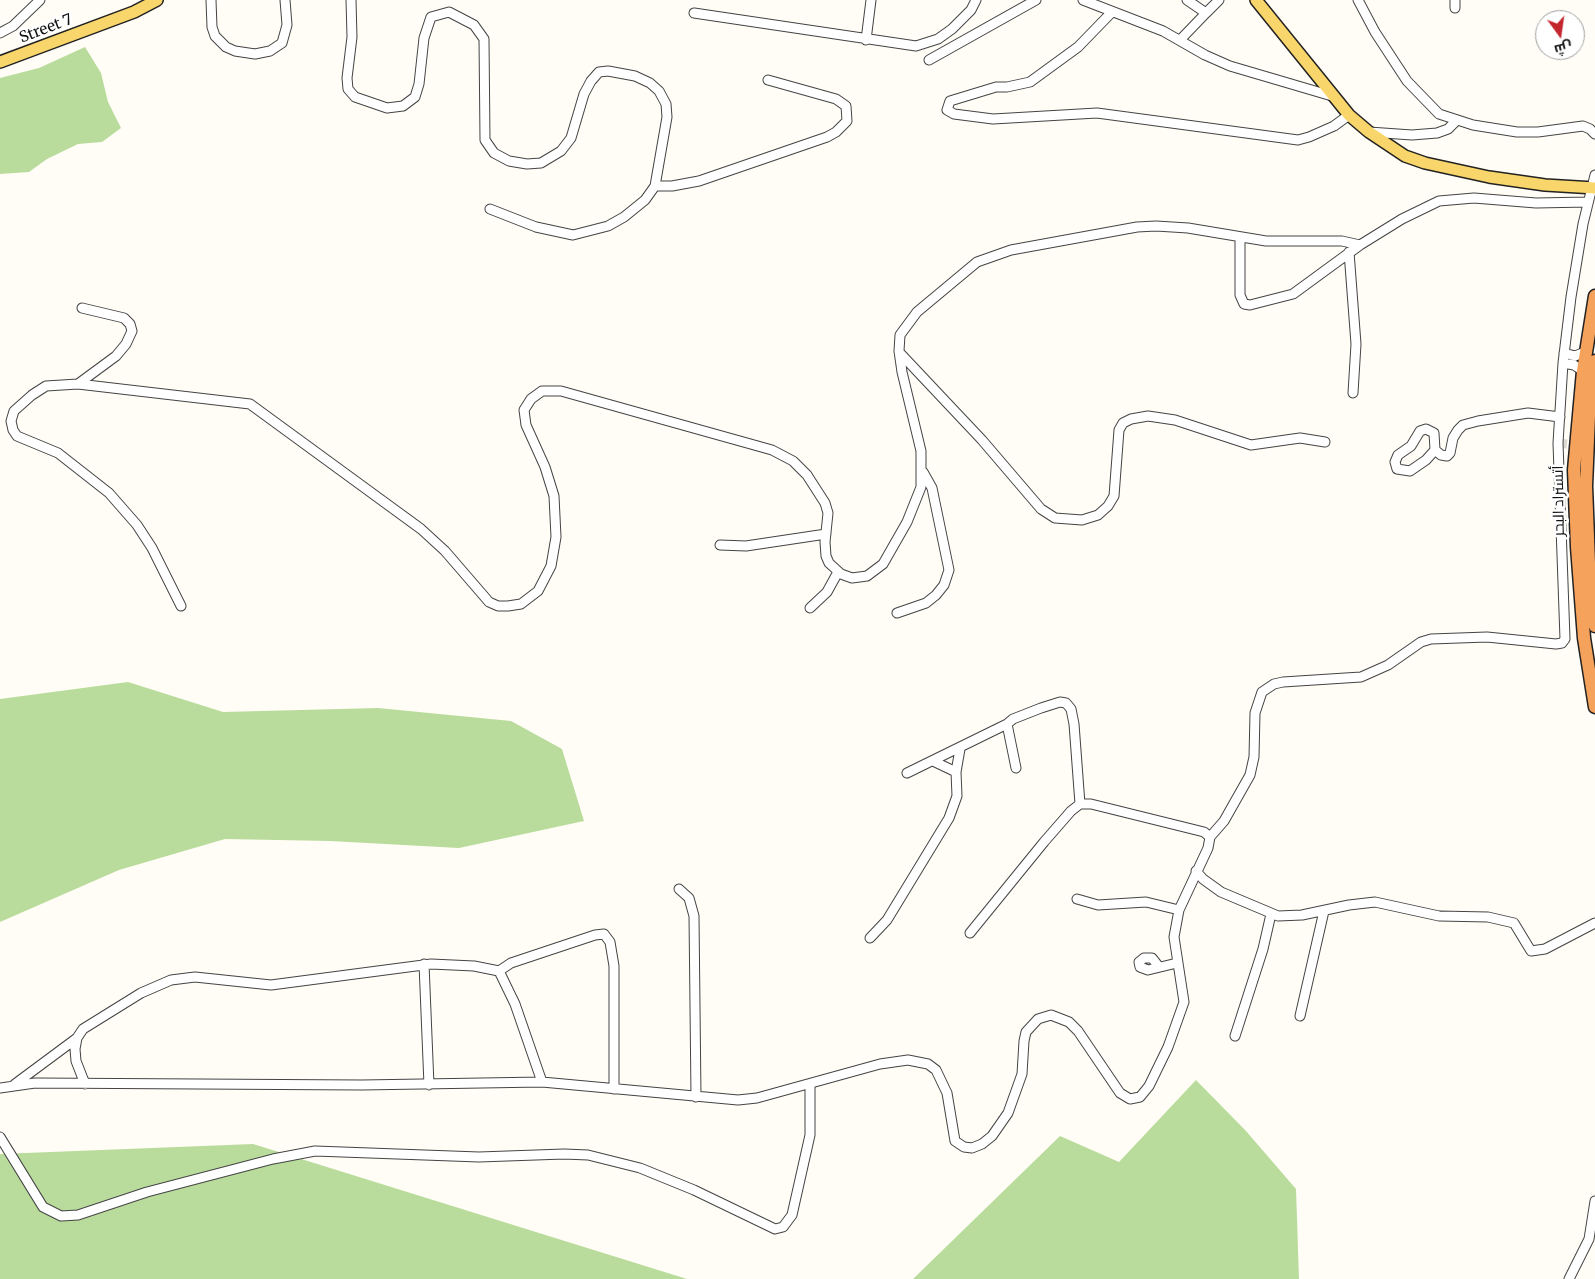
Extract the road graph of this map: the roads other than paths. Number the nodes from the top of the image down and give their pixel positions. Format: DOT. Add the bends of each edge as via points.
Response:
graph roads {
  1 [pos="40,0"];
  2 [pos="157,0"];
  3 [pos="211,0"];
  4 [pos="285,0"];
  5 [pos="351,0"];
  6 [pos="871,0"];
  7 [pos="976,0"];
  8 [pos="1036,0"];
  9 [pos="1083,0"];
  10 [pos="1187,0"];
  11 [pos="1219,0"];
  12 [pos="1256,0"];
  13 [pos="1358,0"];
  14 [pos="694,13"];
  15 [pos="1111,13"];
  16 [pos="1206,13"];
  17 [pos="0,32"];
  18 [pos="866,40"];
  19 [pos="1180,40"];
  20 [pos="929,60"];
  21 [pos="0,62"];
  22 [pos="768,80"];
  23 [pos="1332,96"];
  24 [pos="1349,115"];
  25 [pos="1456,121"];
  26 [pos="1369,132"];
  27 [pos="1595,134"];
  28 [pos="1595,175"];
  29 [pos="655,186"];
  30 [pos="1593,188"];
  31 [pos="1588,202"];
  32 [pos="490,209"];
  33 [pos="1240,238"];
  34 [pos="1360,245"];
  35 [pos="1349,252"];
  36 [pos="1595,296"];
  37 [pos="82,308"];
  38 [pos="899,352"];
  39 [pos="1585,352"];
  40 [pos="1564,358"];
  41 [pos="1595,361"];
  42 [pos="1583,371"];
  43 [pos="78,384"];
  44 [pos="1353,393"];
  45 [pos="1592,396"];
  46 [pos="1560,417"];
  47 [pos="1325,442"];
  48 [pos="1435,450"];
  49 [pos="923,472"];
  50 [pos="1595,530"];
  51 [pos="826,534"];
  52 [pos="1588,542"];
  53 [pos="1562,544"];
  54 [pos="720,545"];
  55 [pos="1578,559"];
  56 [pos="838,572"];
  57 [pos="181,606"];
  58 [pos="810,608"];
  59 [pos="897,613"];
  60 [pos="1595,626"];
  61 [pos="1595,706"];
  62 [pos="1007,724"];
  63 [pos="960,748"];
  64 [pos="933,761"];
  65 [pos="1016,768"];
  66 [pos="956,772"];
  67 [pos="907,773"];
  68 [pos="1080,804"];
  69 [pos="1210,837"];
  70 [pos="1196,870"];
  71 [pos="680,889"];
  72 [pos="1077,899"];
  73 [pos="1179,910"];
  74 [pos="1324,911"];
  75 [pos="1271,914"];
  76 [pos="1595,923"];
  77 [pos="970,933"];
  78 [pos="870,938"];
  79 [pos="1177,963"];
  80 [pos="424,964"];
  81 [pos="1159,967"];
  82 [pos="499,971"];
  83 [pos="1300,1016"];
  84 [pos="1235,1036"];
  85 [pos="77,1038"];
  86 [pos="542,1082"];
  87 [pos="15,1084"];
  88 [pos="85,1084"];
  89 [pos="429,1085"];
  90 [pos="810,1085"];
  91 [pos="0,1088"];
  92 [pos="614,1089"];
  93 [pos="696,1097"];
  94 [pos="0,1137"];
  95 [pos="1595,1201"];
  96 [pos="1569,1279"];
  1 -- 17 [label="street" via="13,26"];
  2 -- 21 [label="main road, Street 7" via="134,12"];
  3 -- 4 [label="street" via="215,36 226,47 255,54 270,51 282,43 287,25"];
  5 -- 29 [label="street" via="348,89 355,97 387,108 403,106 415,97 430,17 449,12 474,25 484,39 485,140 494,153 509,161 541,163 562,151 571,138 584,94 599,72 623,74 650,83 663,97 667,117"];
  6 -- 18 [label="street"];
  7 -- 18 [label="street" via="952,30 931,43 904,46"];
  8 -- 20 [label="street"];
  9 -- 15 [label="street"];
  10 -- 16 [label="street"];
  11 -- 16 [label="street"];
  12 -- 23 [label="main road"];
  13 -- 25 [label="street" via="1379,39 1416,92 1439,114"];
  14 -- 18 [label="street"];
  15 -- 19 [label="street" via="1136,19"];
  15 -- 24 [label="street" via="1074,50 1030,82 996,87 950,101 947,110 954,114 992,119 1098,113 1298,140 1320,132"];
  16 -- 19 [label="street"];
  19 -- 23 [label="street" via="1230,66"];
  22 -- 29 [label="street" via="836,99 846,106 846,120 827,137 698,181"];
  23 -- 24 [label="main road"];
  24 -- 26 [label="main road"];
  25 -- 26 [label="street" via="1437,133"];
  25 -- 27 [label="street" via="1517,132 1583,126"];
  26 -- 30 [label="main road" via="1405,156 1425,163 1545,185"];
  28 -- 30 [label="street"];
  29 -- 32 [label="street" via="644,200 616,222 581,234 542,229"];
  30 -- 31 [label="street"];
  31 -- 34 [label="street" via="1546,204 1446,199 1402,219"];
  31 -- 40 [label="street"];
  33 -- 34 [label="street" via="1294,243 1342,241"];
  33 -- 35 [label="street" via="1240,295 1244,304 1250,305 1293,294"];
  33 -- 38 [label="street" via="1174,226 1136,228 994,254 976,262 917,312 900,335"];
  34 -- 35 [label="street"];
  35 -- 44 [label="street" via="1356,344"];
  36 -- 39 [label="highway, أتستراد البحر"];
  37 -- 43 [label="street" via="124,318 132,331 116,356"];
  38 -- 47 [label="street" via="982,440 1041,510 1056,518 1082,520 1108,506 1114,496 1119,430 1131,419 1148,416 1175,420 1251,444 1300,438"];
  38 -- 49 [label="street"];
  39 -- 40 [label="street"];
  39 -- 42 [label="highway, أتستراد البحر"];
  40 -- 42 [label="street"];
  40 -- 46 [label="street"];
  41 -- 45 [label="highway, أتستراد البحر"];
  42 -- 55 [label="highway, أتستراد البحر" via="1574,470"];
  43 -- 51 [label="street" via="250,404 421,529 445,551 489,602 498,606 521,604 529,599 538,591 551,566 556,537 554,496 526,425 524,410 531,399 551,390 562,390 785,456 802,468 821,495 828,513"];
  43 -- 57 [label="street" via="46,386 32,395 14,411 13,430 28,442 58,453 109,493 152,548"];
  45 -- 52 [label="highway, أتستراد البحر" via="1586,486"];
  46 -- 48 [label="street" via="1528,413 1478,421 1458,430 1446,456"];
  46 -- 53 [label="street" via="1557,475"];
  48 -- 48 [label="street" via="1434,433 1426,429 1420,431 1411,446 1398,455 1396,466 1405,472 1410,471"];
  49 -- 56 [label="street" via="921,487 910,514 883,564 867,576 852,578"];
  49 -- 59 [label="street" via="932,488 949,570 936,595 926,603"];
  50 -- 52 [label="street"];
  51 -- 54 [label="street" via="746,546"];
  51 -- 56 [label="street" via="826,556"];
  52 -- 60 [label="highway, أتستراد البحر"];
  53 -- 55 [label="street"];
  53 -- 69 [label="street" via="1565,631 1562,643 1487,637 1431,639 1361,676 1283,682 1266,689 1258,699 1255,713 1250,775 1224,821"];
  55 -- 61 [label="highway, أتستراد البحر" via="1584,638"];
  56 -- 58 [label="street" via="826,592"];
  62 -- 63 [label="street"];
  62 -- 65 [label="street"];
  62 -- 68 [label="street" via="1060,702 1069,705 1074,724"];
  63 -- 64 [label="street"];
  63 -- 66 [label="street"];
  64 -- 66 [label="street"];
  64 -- 67 [label="street"];
  66 -- 78 [label="street" via="957,796 949,818 887,920"];
  68 -- 69 [label="street" via="1204,832"];
  68 -- 77 [label="street" via="1044,842"];
  69 -- 70 [label="street"];
  70 -- 73 [label="street"];
  70 -- 75 [label="street" via="1222,892"];
  71 -- 93 [label="street" via="688,898 694,916"];
  72 -- 73 [label="street" via="1098,905 1146,902"];
  73 -- 79 [label="street" via="1174,937"];
  74 -- 75 [label="street" via="1289,916"];
  74 -- 76 [label="street" via="1375,902 1439,916 1504,920 1514,923 1531,951"];
  74 -- 83 [label="street"];
  75 -- 84 [label="street"];
  79 -- 81 [label="street"];
  79 -- 90 [label="street" via="1184,994 1180,1019 1149,1086 1136,1099 1125,1097 1114,1087 1069,1022 1051,1015 1038,1019 1026,1032 1022,1074 1008,1113 992,1136 972,1148 955,1141 947,1093 942,1080 928,1064 898,1060"];
  80 -- 82 [label="street" via="474,966"];
  80 -- 85 [label="street" via="271,985 194,977 171,980 141,993 83,1029"];
  80 -- 89 [label="street"];
  82 -- 86 [label="street" via="515,1004"];
  82 -- 92 [label="street" via="506,965 595,935 607,936 614,966"];
  85 -- 87 [label="street"];
  85 -- 88 [label="street" via="76,1061"];
  86 -- 89 [label="street"];
  86 -- 92 [label="street"];
  87 -- 88 [label="street"];
  87 -- 91 [label="street"];
  88 -- 89 [label="street"];
  90 -- 93 [label="street" via="757,1098"];
  90 -- 94 [label="street" via="810,1135 792,1215 783,1227 775,1229 640,1168 588,1155 564,1154 479,1157 315,1151 148,1192 78,1215 61,1216 43,1206"];
  92 -- 93 [label="street"];
  95 -- 96 [label="street" via="1589,1240"];
}
